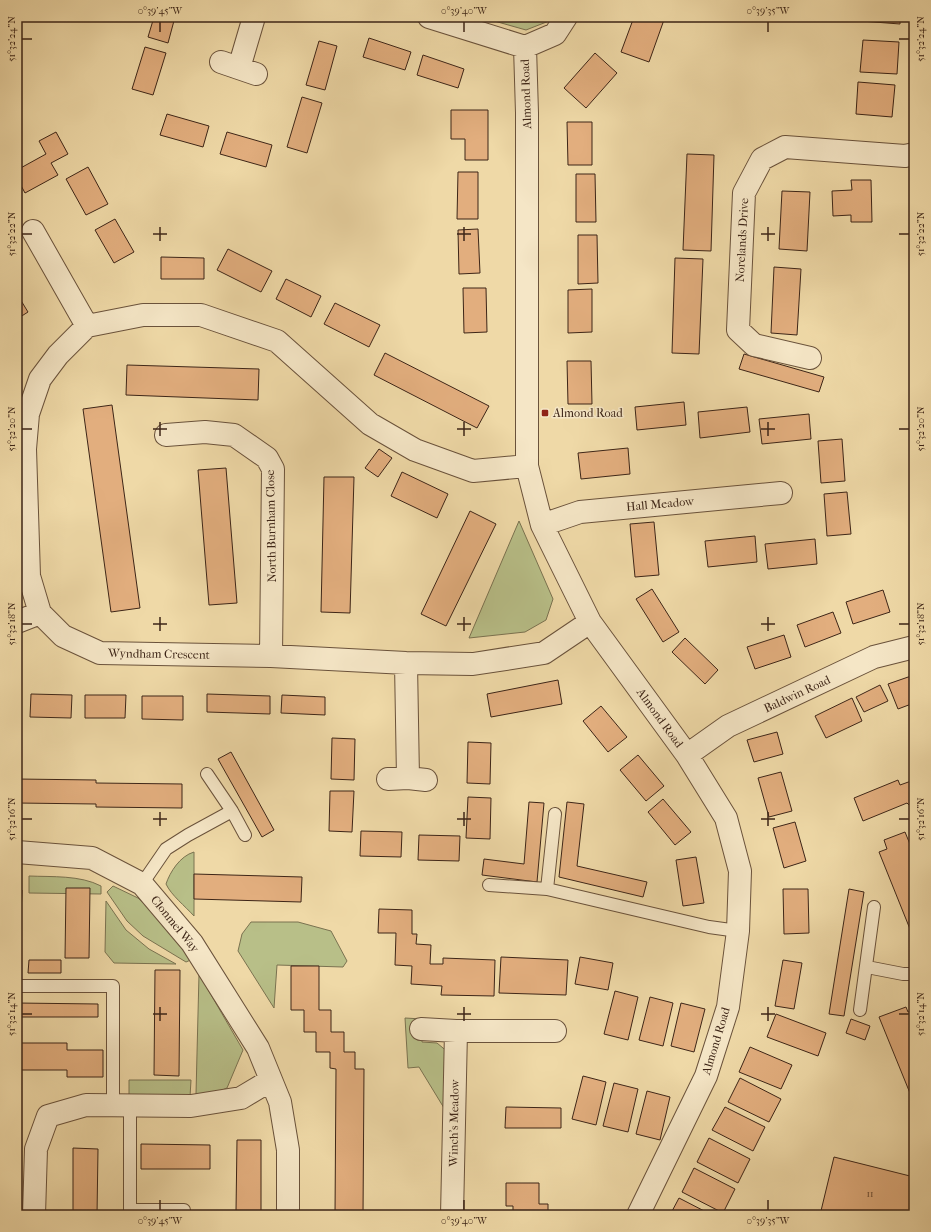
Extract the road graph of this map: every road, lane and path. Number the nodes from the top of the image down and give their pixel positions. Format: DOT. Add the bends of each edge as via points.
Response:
graph roads {
  1 [pos="254,17"];
  2 [pos="429,17"];
  3 [pos="566,17"];
  4 [pos="525,47"];
  5 [pos="239,68"];
  6 [pos="914,154"];
  7 [pos="33,231"];
  8 [pos="87,326"];
  9 [pos="810,358"];
  10 [pos="166,435"];
  11 [pos="527,466"];
  12 [pos="780,493"];
  13 [pos="542,525"];
  14 [pos="40,614"];
  15 [pos="17,622"];
  16 [pos="590,622"];
  17 [pos="914,647"];
  18 [pos="271,656"];
  19 [pos="406,663"];
  20 [pos="688,755"];
  21 [pos="207,774"];
  22 [pos="407,779"];
  23 [pos="232,811"];
  24 [pos="555,814"];
  25 [pos="245,835"];
  26 [pos="17,852"];
  27 [pos="142,884"];
  28 [pos="488,886"];
  29 [pos="547,889"];
  30 [pos="874,907"];
  31 [pos="738,931"];
  32 [pos="867,967"];
  33 [pos="914,974"];
  34 [pos="17,986"];
  35 [pos="860,1010"];
  36 [pos="421,1029"];
  37 [pos="456,1031"];
  38 [pos="555,1031"];
  39 [pos="270,1080"];
  40 [pos="121,1106"];
  41 [pos="184,1210"];
  42 [pos="34,1215"];
  43 [pos="288,1215"];
  44 [pos="452,1215"];
  45 [pos="638,1215"];
  1 -- 5 [label="street"];
  2 -- 4 [label="street"];
  3 -- 4 [label="street" via="555,34"];
  4 -- 11 [label="street, Almond Road" via="528,113"];
  6 -- 9 [label="street, Norelands Drive" via="906,156 785,147 762,159 744,193 738,330 754,345"];
  7 -- 8 [label="street"];
  8 -- 11 [label="street" via="143,315 201,315 277,341 370,424 415,450 473,471"];
  8 -- 14 [label="street" via="58,355 40,379 28,414 25,448 29,576"];
  10 -- 18 [label="street, North Burnham Close" via="205,432 234,435 267,458 273,469"];
  11 -- 13 [label="street, Almond Road"];
  12 -- 13 [label="street, Hall Meadow" via="580,512"];
  13 -- 16 [label="street, Almond Road"];
  14 -- 15 [label="street"];
  14 -- 18 [label="street, Wyndham Crescent" via="63,636 100,653"];
  16 -- 19 [label="street, Wyndham Crescent" via="544,653 472,664"];
  16 -- 20 [label="street, Almond Road"];
  17 -- 20 [label="street, Baldwin Road" via="874,657 728,726"];
  18 -- 19 [label="street, Wyndham Crescent"];
  19 -- 22 [label="street"];
  20 -- 31 [label="street, Almond Road" via="726,818 740,871"];
  21 -- 23 [label="lane"];
  23 -- 25 [label="lane"];
  23 -- 27 [label="lane" via="166,849"];
  24 -- 29 [label="lane"];
  26 -- 27 [label="street, Clonmel Way" via="92,858"];
  27 -- 39 [label="street, Clonmel Way" via="192,943 258,1048"];
  28 -- 29 [label="lane"];
  29 -- 31 [label="lane" via="709,927"];
  30 -- 32 [label="lane"];
  31 -- 45 [label="street, Almond Road" via="728,1007 706,1076"];
  32 -- 33 [label="lane"];
  32 -- 35 [label="lane"];
  34 -- 40 [label="lane" via="113,986"];
  36 -- 37 [label="street"];
  37 -- 38 [label="street"];
  37 -- 44 [label="street, Winch's Meadow"];
  39 -- 40 [label="street" via="241,1098 191,1106"];
  39 -- 43 [label="street, Clonmel Way" via="280,1102 288,1150"];
  40 -- 41 [label="lane" via="130,1210"];
  40 -- 42 [label="street" via="86,1105 48,1116 36,1149"];
}
